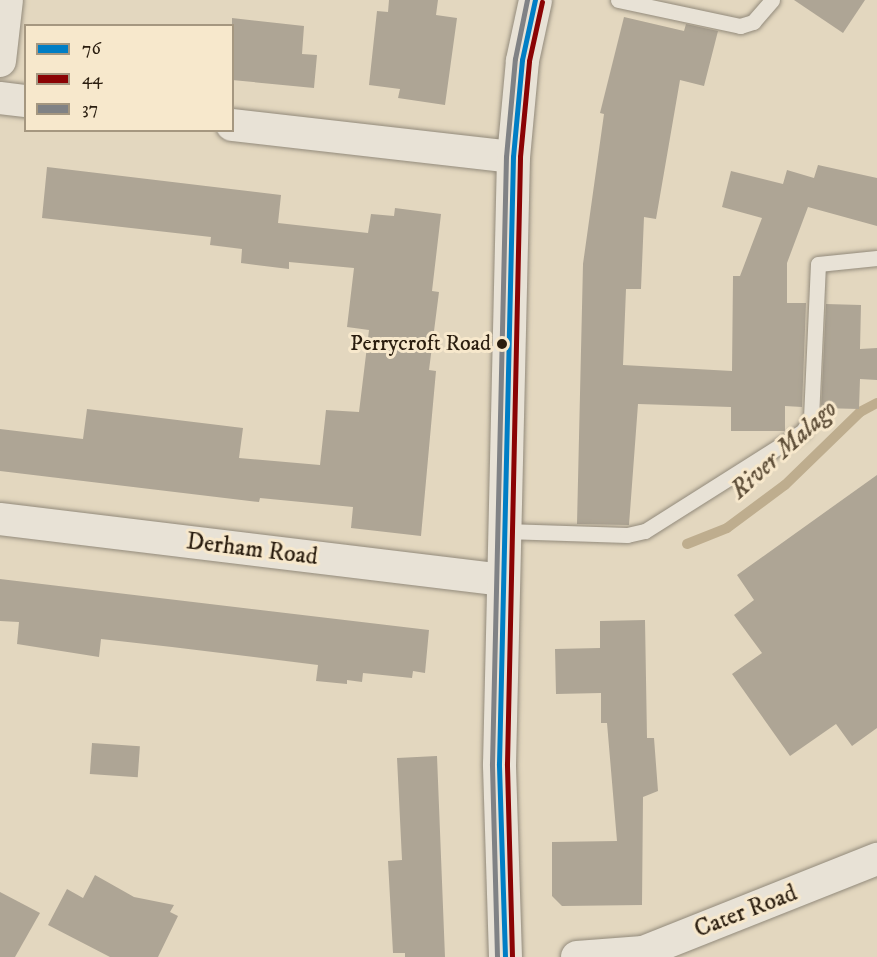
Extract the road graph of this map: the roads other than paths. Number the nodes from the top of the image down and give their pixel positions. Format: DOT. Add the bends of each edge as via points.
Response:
graph roads {
  1 [pos="7,0"];
  2 [pos="535,0"];
  3 [pos="618,0"];
  4 [pos="772,0"];
  5 [pos="0,61"];
  6 [pos="0,98"];
  7 [pos="24,101"];
  8 [pos="234,125"];
  9 [pos="513,157"];
  10 [pos="877,258"];
  11 [pos="0,519"];
  12 [pos="505,531"];
  13 [pos="503,580"];
  14 [pos="877,859"];
  15 [pos="505,957"];
  16 [pos="577,957"];
  1 -- 5 [label="street"];
  2 -- 9 [label="street" via="522,60"];
  3 -- 4 [label="lane" via="741,26 753,22"];
  6 -- 7 [label="street"];
  8 -- 9 [label="street"];
  9 -- 12 [label="street"];
  10 -- 12 [label="lane" via="818,264 811,418 803,431 645,531 627,535"];
  11 -- 13 [label="street, Derham Road"];
  12 -- 13 [label="street"];
  13 -- 15 [label="street" via="499,764"];
  14 -- 16 [label="street, Cater Road" via="643,952"];
}
